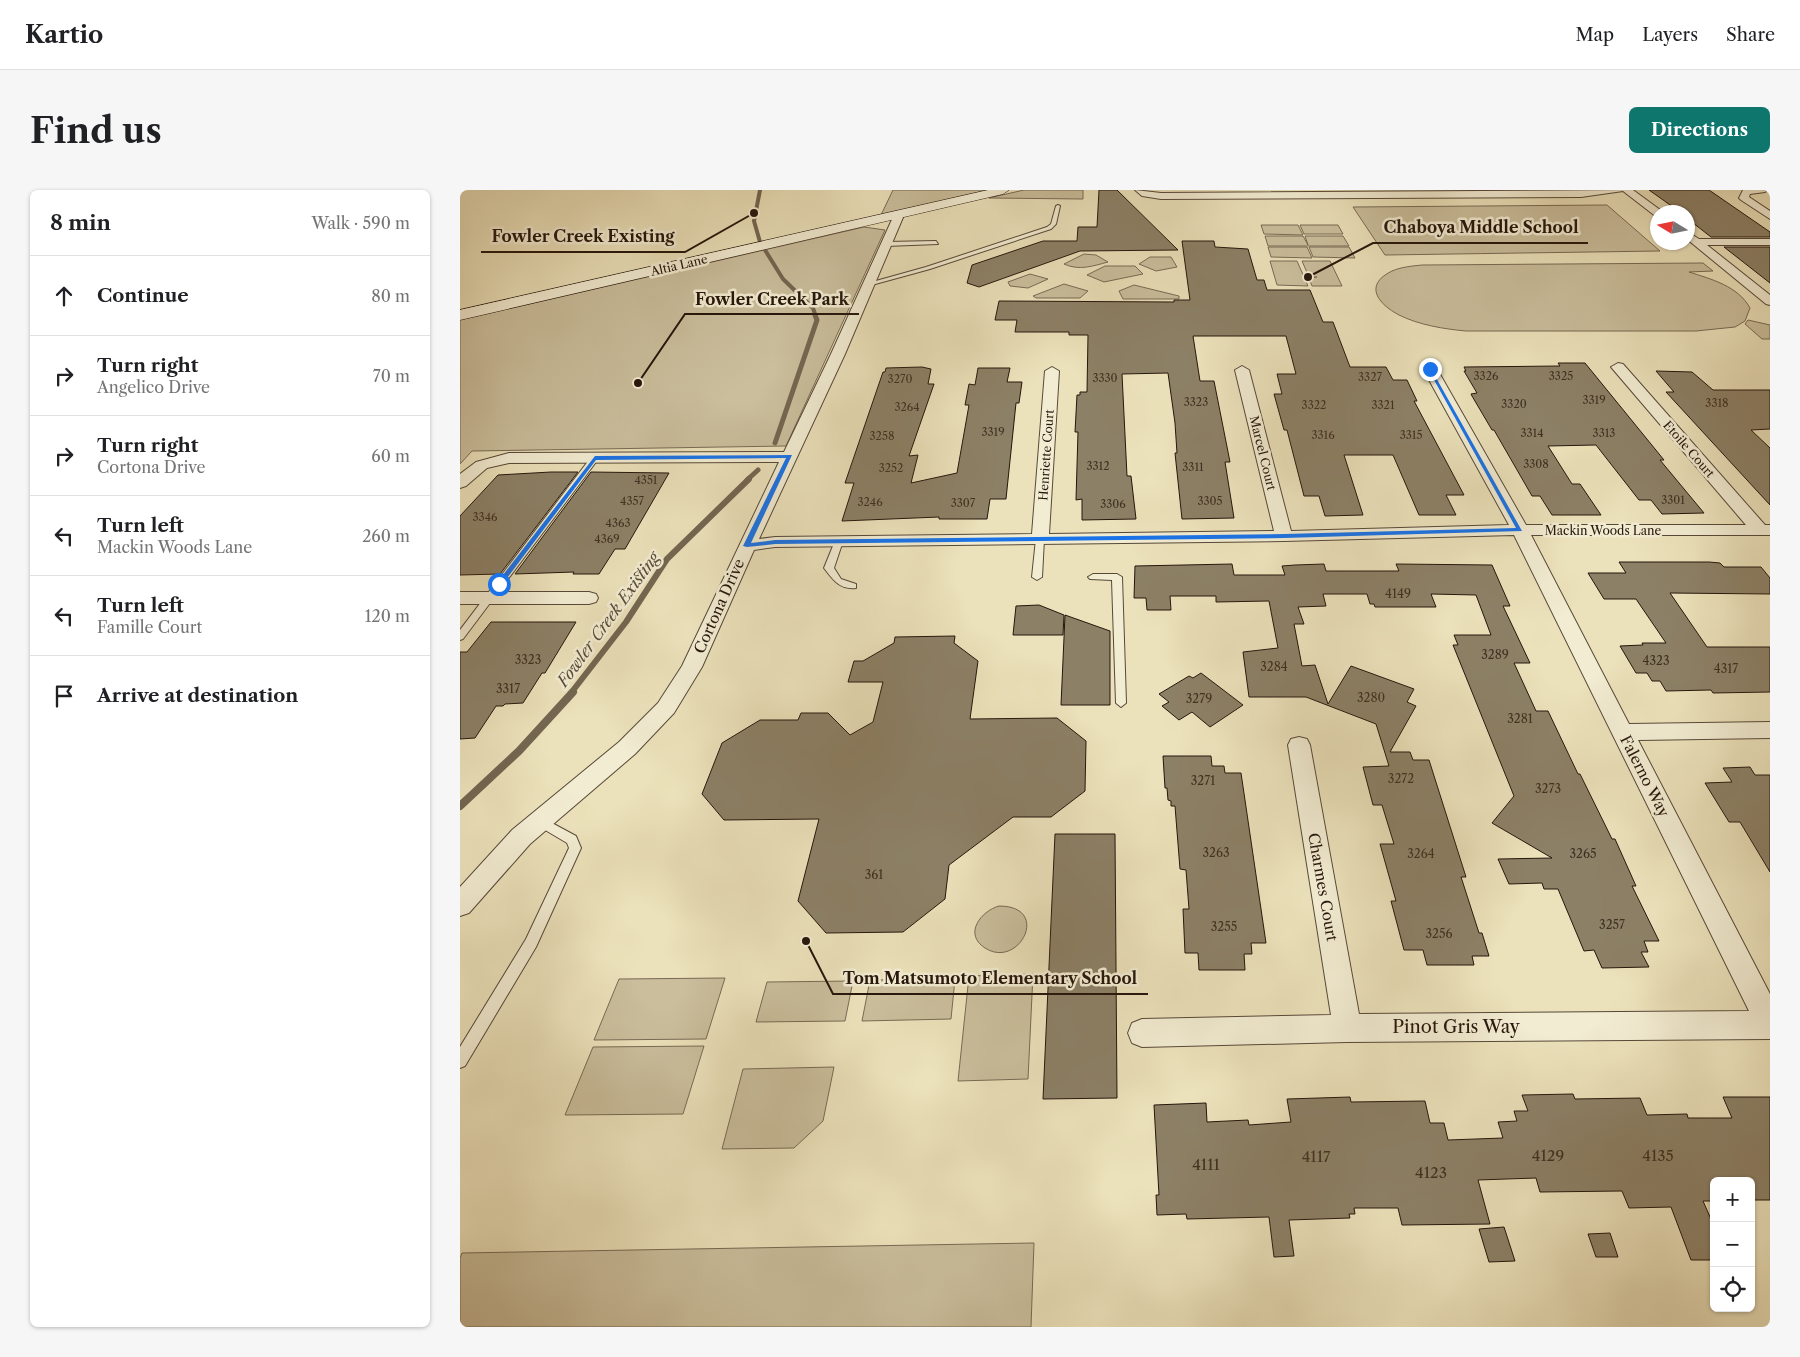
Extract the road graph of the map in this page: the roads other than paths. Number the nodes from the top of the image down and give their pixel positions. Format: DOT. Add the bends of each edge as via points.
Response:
graph roads {
  1 [pos="1003,190"];
  2 [pos="1140,190"];
  3 [pos="1619,190"];
  4 [pos="1627,190"];
  5 [pos="1763,190"];
  6 [pos="1770,191"];
  7 [pos="1259,192"];
  8 [pos="1375,192"];
  9 [pos="1495,192"];
  10 [pos="1058,206"];
  11 [pos="1650,207"];
  12 [pos="899,215"];
  13 [pos="1770,216"];
  14 [pos="866,223"];
  15 [pos="889,237"];
  16 [pos="1697,242"];
  17 [pos="1770,242"];
  18 [pos="936,243"];
  19 [pos="868,284"];
  20 [pos="1770,301"];
  21 [pos="460,315"];
  22 [pos="1618,367"];
  23 [pos="1430,369"];
  24 [pos="1242,370"];
  25 [pos="1052,371"];
  26 [pos="790,457"];
  27 [pos="595,458"];
  28 [pos="460,483"];
  29 [pos="1520,530"];
  30 [pos="1765,530"];
  31 [pos="1284,536"];
  32 [pos="1040,539"];
  33 [pos="839,541"];
  34 [pos="747,546"];
  35 [pos="1037,577"];
  36 [pos="1092,577"];
  37 [pos="853,586"];
  38 [pos="460,598"];
  39 [pos="489,598"];
  40 [pos="589,598"];
  41 [pos="460,637"];
  42 [pos="1121,703"];
  43 [pos="1770,730"];
  44 [pos="1623,732"];
  45 [pos="1299,745"];
  46 [pos="539,821"];
  47 [pos="460,905"];
  48 [pos="1770,1024"];
  49 [pos="1347,1028"];
  50 [pos="1142,1033"];
  51 [pos="460,1061"];
  1 -- 12 [label="street, Altia Lane"];
  2 -- 7 [label="street" via="1161,196"];
  3 -- 9 [label="street" via="1581,194"];
  4 -- 11 [label="street"];
  5 -- 6 [label="street"];
  5 -- 13 [label="street" via="1746,192 1744,198"];
  7 -- 8 [label="street"];
  8 -- 9 [label="street"];
  10 -- 19 [label="lane" via="1049,228"];
  12 -- 14 [label="street, Altia Lane"];
  12 -- 15 [label="street, Cortona Drive"];
  14 -- 15 [label="street"];
  14 -- 21 [label="street, Altia Lane"];
  15 -- 18 [label="lane"];
  15 -- 19 [label="street, Cortona Drive"];
  16 -- 17 [label="street"];
  16 -- 20 [label="street"];
  19 -- 26 [label="street, Cortona Drive"];
  22 -- 30 [label="street, Etoile Court"];
  23 -- 29 [label="street, Falerno Way"];
  24 -- 31 [label="street, Marcel Court"];
  25 -- 32 [label="street, Henriette Court"];
  26 -- 27 [label="street"];
  26 -- 34 [label="street, Cortona Drive"];
  27 -- 28 [label="street" via="509,458 485,462"];
  27 -- 39 [label="lane"];
  29 -- 30 [label="street, Mackin Woods Lane"];
  29 -- 31 [label="street, Mackin Woods Lane"];
  29 -- 44 [label="street, Falerno Way"];
  31 -- 32 [label="street, Mackin Woods Lane"];
  32 -- 33 [label="street, Mackin Woods Lane"];
  32 -- 35 [label="lane"];
  33 -- 34 [label="street, Mackin Woods Lane"];
  33 -- 37 [label="lane" via="829,568 838,581"];
  34 -- 46 [label="street, Cortona Drive" via="692,667 666,708 627,748"];
  36 -- 42 [label="lane" via="1117,577"];
  38 -- 39 [label="street"];
  39 -- 40 [label="street"];
  39 -- 41 [label="lane"];
  43 -- 44 [label="street"];
  44 -- 48 [label="street, Falerno Way"];
  45 -- 49 [label="street, Charmes Court"];
  46 -- 47 [label="street, Cortona Drive" via="521,836"];
  46 -- 51 [label="lane" via="572,840 575,848 531,943"];
  48 -- 49 [label="street, Pinot Gris Way"];
  49 -- 50 [label="street, Pinot Gris Way"];
}
